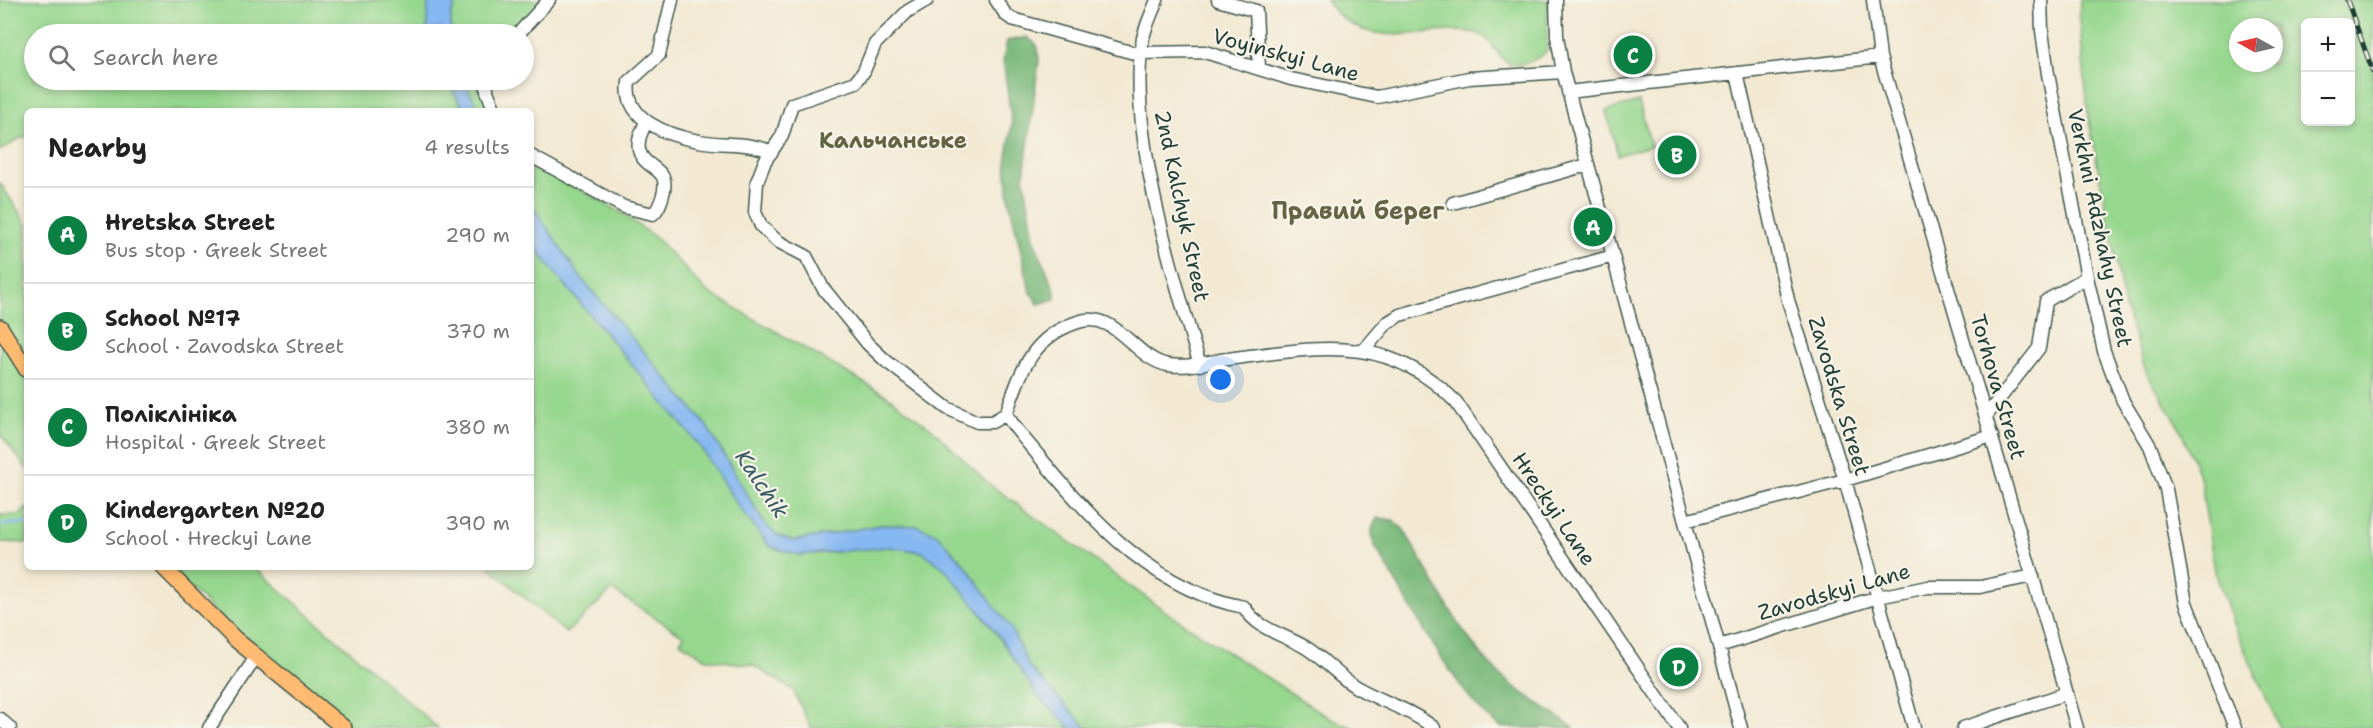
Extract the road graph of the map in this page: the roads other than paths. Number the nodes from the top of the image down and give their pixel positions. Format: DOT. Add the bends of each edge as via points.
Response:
graph roads {
  1 [pos="549,0"];
  2 [pos="672,0"];
  3 [pos="927,0"];
  4 [pos="996,0"];
  5 [pos="1157,0"];
  6 [pos="1218,0"];
  7 [pos="1556,0"];
  8 [pos="1874,0"];
  9 [pos="2041,0"];
  10 [pos="527,24"];
  11 [pos="1141,53"];
  12 [pos="1880,57"];
  13 [pos="1259,68"];
  14 [pos="1563,72"];
  15 [pos="1737,73"];
  16 [pos="488,90"];
  17 [pos="1568,92"];
  18 [pos="494,108"];
  19 [pos="646,122"];
  20 [pos="772,152"];
  21 [pos="534,158"];
  22 [pos="1587,165"];
  23 [pos="1453,203"];
  24 [pos="1613,256"];
  25 [pos="2087,277"];
  26 [pos="0,327"];
  27 [pos="1364,350"];
  28 [pos="24,365"];
  29 [pos="1200,365"];
  30 [pos="1006,414"];
  31 [pos="1986,416"];
  32 [pos="1992,436"];
  33 [pos="1845,480"];
  34 [pos="1685,521"];
  35 [pos="166,570"];
  36 [pos="2033,576"];
  37 [pos="1878,597"];
  38 [pos="1719,646"];
  39 [pos="256,657"];
  40 [pos="2067,693"];
  41 [pos="0,719"];
  42 [pos="10,728"];
  43 [pos="209,728"];
  44 [pos="345,728"];
  45 [pos="1434,728"];
  46 [pos="1679,728"];
  47 [pos="1741,728"];
  48 [pos="1914,728"];
  49 [pos="1962,728"];
  50 [pos="2078,728"];
  51 [pos="2235,728"];
  1 -- 10 [label="street"];
  2 -- 19 [label="street" via="659,55 629,82 632,104"];
  3 -- 20 [label="street" via="908,11 875,44 856,82 792,104 782,136"];
  4 -- 11 [label="street" via="1012,19"];
  5 -- 11 [label="street, 2nd Kalchyk Street"];
  6 -- 13 [label="street" via="1256,11"];
  7 -- 14 [label="street"];
  8 -- 12 [label="street"];
  9 -- 25 [label="street, Verkhni Adzhahy Street" via="2048,74"];
  11 -- 13 [label="street, Voyinskyi Lane" via="1199,51"];
  11 -- 29 [label="street, 2nd Kalchyk Street" via="1140,108 1152,176"];
  12 -- 15 [label="street"];
  12 -- 31 [label="street, Torhova Street"];
  13 -- 14 [label="street, Voyinskyi Lane" via="1291,79 1377,97 1469,78"];
  14 -- 17 [label="street"];
  15 -- 17 [label="street"];
  15 -- 33 [label="street, Zavodska Street" via="1788,300"];
  16 -- 18 [label="street"];
  17 -- 22 [label="street"];
  19 -- 20 [label="street" via="687,139"];
  19 -- 21 [label="street" via="639,150 665,181 653,214 624,207"];
  20 -- 30 [label="street" via="763,164 755,203 757,218 771,237 806,256 823,288 868,344 946,408 967,420 992,422"];
  22 -- 23 [label="street"];
  22 -- 24 [label="street"];
  24 -- 27 [label="street" via="1400,315 1387,323"];
  24 -- 34 [label="street"];
  25 -- 31 [label="street" via="2046,301 2039,348"];
  25 -- 51 [label="street, Verkhni Adzhahy Street" via="2104,351 2123,401 2150,446 2166,489 2186,603"];
  26 -- 28 [label="main road"];
  27 -- 29 [label="street, Hreckyi Lane" via="1321,350 1224,359"];
  27 -- 46 [label="street, Hreckyi Lane" via="1415,368 1456,402"];
  29 -- 30 [label="street, Hreckyi Lane" via="1160,363 1104,322 1079,321 1053,334 1037,348 1023,366"];
  30 -- 45 [label="street" via="1086,512 1132,554 1192,591 1244,607 1256,622 1312,651 1358,688 1407,710"];
  31 -- 32 [label="street, Torhova Street"];
  32 -- 33 [label="street"];
  32 -- 36 [label="street, Torhova Street"];
  33 -- 34 [label="street"];
  33 -- 37 [label="street, Zavodska Street"];
  34 -- 38 [label="street"];
  35 -- 39 [label="main road"];
  36 -- 37 [label="street, Zavodskyi Lane" via="1980,586 1928,586"];
  36 -- 40 [label="street, Torhova Street"];
  37 -- 38 [label="street, Zavodskyi Lane"];
  37 -- 48 [label="street, Zavodska Street"];
  38 -- 47 [label="street"];
  39 -- 43 [label="street"];
  39 -- 44 [label="main road"];
  40 -- 49 [label="street"];
  40 -- 50 [label="street, Torhova Street"];
  41 -- 42 [label="street"];
}
